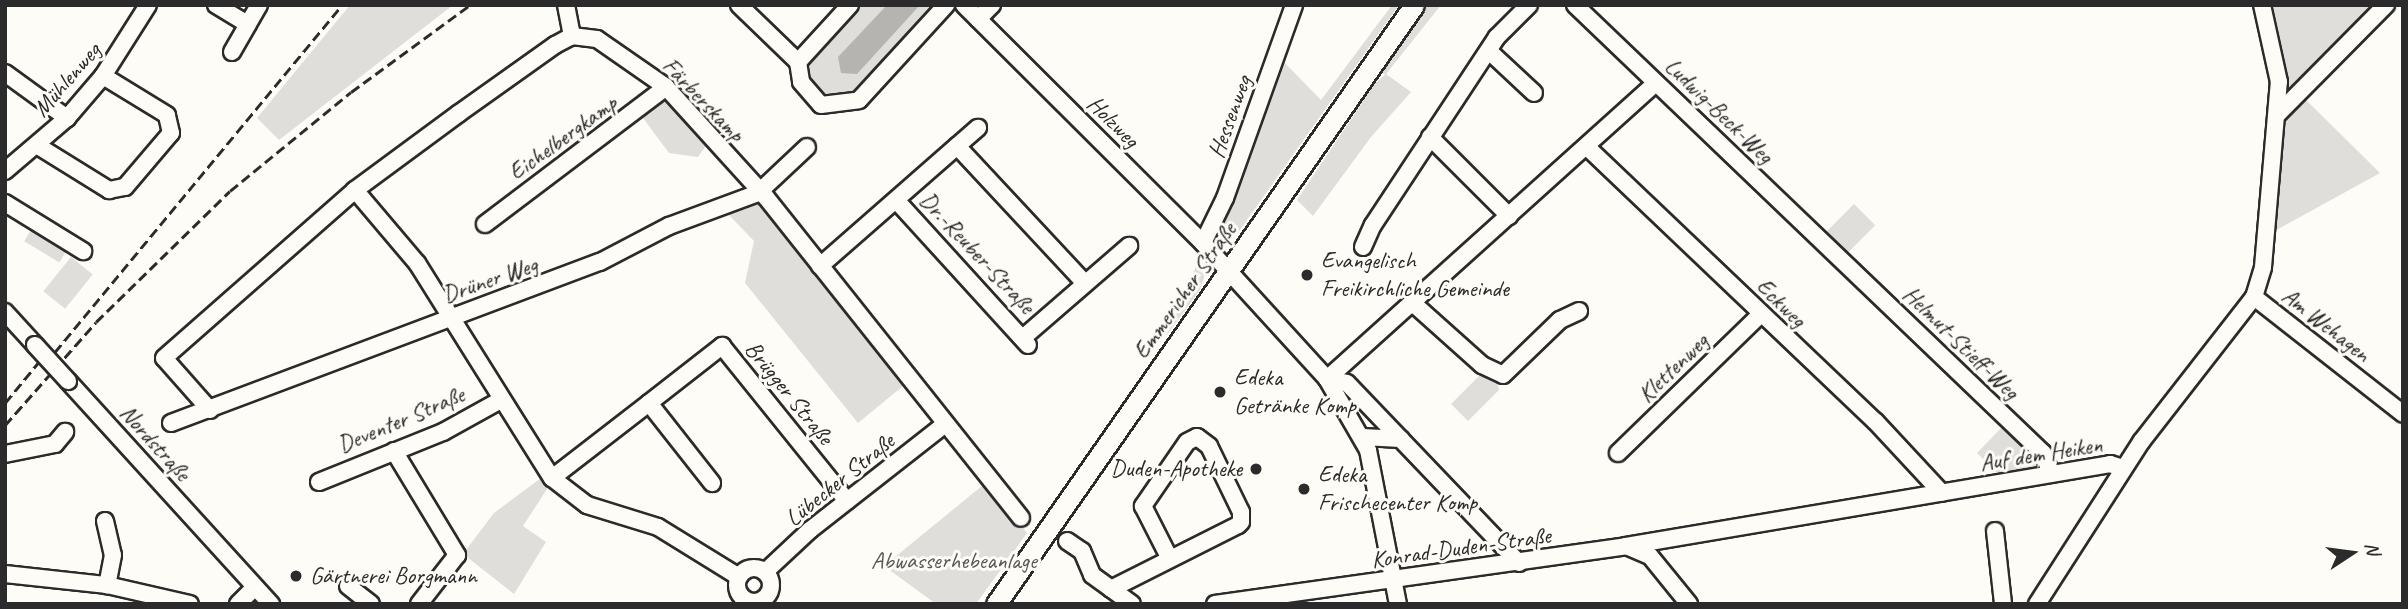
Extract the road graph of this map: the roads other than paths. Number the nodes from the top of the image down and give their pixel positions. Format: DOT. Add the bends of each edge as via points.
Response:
graph roads {
  1 [pos="148,5"];
  2 [pos="216,5"];
  3 [pos="260,5"];
  4 [pos="566,5"];
  5 [pos="739,5"];
  6 [pos="850,5"];
  7 [pos="946,5"];
  8 [pos="964,5"];
  9 [pos="992,5"];
  10 [pos="1294,5"];
  11 [pos="1414,5"];
  12 [pos="1530,5"];
  13 [pos="1574,5"];
  14 [pos="2262,5"];
  15 [pos="2386,5"];
  16 [pos="978,19"];
  17 [pos="248,24"];
  18 [pos="572,36"];
  19 [pos="232,52"];
  20 [pos="1490,52"];
  21 [pos="798,62"];
  22 [pos="5,74"];
  23 [pos="103,76"];
  24 [pos="1655,83"];
  25 [pos="666,87"];
  26 [pos="1534,93"];
  27 [pos="2277,115"];
  28 [pos="67,118"];
  29 [pos="978,128"];
  30 [pos="1430,137"];
  31 [pos="37,146"];
  32 [pos="957,146"];
  33 [pos="807,147"];
  34 [pos="1587,147"];
  35 [pos="5,171"];
  36 [pos="355,190"];
  37 [pos="758,192"];
  38 [pos="896,200"];
  39 [pos="5,203"];
  40 [pos="1509,216"];
  41 [pos="485,224"];
  42 [pos="1203,243"];
  43 [pos="1129,246"];
  44 [pos="1363,247"];
  45 [pos="83,251"];
  46 [pos="1829,252"];
  47 [pos="820,266"];
  48 [pos="1229,271"];
  49 [pos="1084,282"];
  50 [pos="2254,297"];
  51 [pos="1415,305"];
  52 [pos="1579,311"];
  53 [pos="5,312"];
  54 [pos="1760,315"];
  55 [pos="453,317"];
  56 [pos="1327,379"];
  57 [pos="501,400"];
  58 [pos="649,403"];
  59 [pos="210,410"];
  60 [pos="2403,414"];
  61 [pos="171,423"];
  62 [pos="946,424"];
  63 [pos="65,432"];
  64 [pos="1362,437"];
  65 [pos="1401,439"];
  66 [pos="394,451"];
  67 [pos="1618,453"];
  68 [pos="5,454"];
  69 [pos="2123,468"];
  70 [pos="2051,474"];
  71 [pos="552,478"];
  72 [pos="319,482"];
  73 [pos="712,483"];
  74 [pos="1942,493"];
  75 [pos="847,501"];
  76 [pos="1021,518"];
  77 [pos="105,521"];
  78 [pos="1995,531"];
  79 [pos="1067,541"];
  80 [pos="1626,546"];
  81 [pos="1170,559"];
  82 [pos="1519,563"];
  83 [pos="765,572"];
  84 [pos="5,574"];
  85 [pos="739,577"];
  86 [pos="1395,581"];
  87 [pos="107,585"];
  88 [pos="348,586"];
  89 [pos="255,587"];
  90 [pos="1111,589"];
  91 [pos="769,594"];
  92 [pos="742,601"];
  93 [pos="190,604"];
  94 [pos="238,604"];
  95 [pos="271,604"];
  96 [pos="370,604"];
  97 [pos="419,604"];
  98 [pos="783,604"];
  99 [pos="996,604"];
  100 [pos="1132,604"];
  101 [pos="1215,604"];
  102 [pos="1398,604"];
  103 [pos="1689,604"];
  104 [pos="2003,604"];
  105 [pos="2037,604"];
  1 -- 23 [label="street, Mühlenweg"];
  2 -- 17 [label="street"];
  3 -- 17 [label="street"];
  4 -- 18 [label="street"];
  5 -- 21 [label="street"];
  6 -- 21 [label="street"];
  7 -- 21 [label="street" via="859,100 821,105 801,82"];
  8 -- 16 [label="street, Holzweg"];
  9 -- 16 [label="street"];
  10 -- 42 [label="street, Hessenweg" via="1225,198"];
  11 -- 48 [label="main road, Emmericher Straße"];
  12 -- 20 [label="street" via="1497,37"];
  13 -- 24 [label="street, Ludwig-Beck-Weg"];
  14 -- 27 [label="street, Auf dem Heiken" via="2279,82"];
  15 -- 27 [label="street"];
  16 -- 42 [label="street, Holzweg"];
  17 -- 19 [label="street"];
  18 -- 25 [label="street, Färberskamp" via="597,39"];
  18 -- 36 [label="street"];
  20 -- 26 [label="street"];
  20 -- 30 [label="street"];
  22 -- 28 [label="street"];
  23 -- 28 [label="street, Mühlenweg"];
  23 -- 31 [label="street" via="167,115 171,133 125,187 109,190"];
  24 -- 34 [label="street"];
  24 -- 46 [label="street, Ludwig-Beck-Weg"];
  25 -- 37 [label="street, Färberskamp"];
  25 -- 41 [label="street, Eichelbergkamp"];
  27 -- 50 [label="street, Auf dem Heiken" via="2268,171 2263,267"];
  28 -- 31 [label="street, Mühlenweg"];
  29 -- 32 [label="street, Dr.-Reuber-Straße"];
  30 -- 40 [label="street"];
  30 -- 44 [label="street"];
  31 -- 35 [label="street, Mühlenweg"];
  32 -- 38 [label="street, Dr.-Reuber-Straße"];
  32 -- 49 [label="street"];
  33 -- 37 [label="street, Drüner Weg"];
  34 -- 40 [label="street"];
  34 -- 54 [label="street, Eckweg"];
  36 -- 55 [label="street" via="417,264"];
  36 -- 59 [label="street" via="164,358"];
  37 -- 47 [label="street, Färberskamp"];
  37 -- 55 [label="street, Drüner Weg" via="669,226 550,283"];
  38 -- 47 [label="street, Dr.-Reuber-Straße"];
  38 -- 49 [label="street, Dr.-Reuber-Straße" via="1026,340"];
  39 -- 45 [label="street"];
  40 -- 51 [label="street"];
  42 -- 48 [label="street, Holzweg"];
  43 -- 49 [label="street, Dr.-Reuber-Straße"];
  46 -- 70 [label="street, Helmut-Stieff-Weg" via="2043,453"];
  47 -- 62 [label="street, Färberskamp"];
  48 -- 56 [label="street, Holzweg"];
  48 -- 99 [label="main road, Emmericher Straße"];
  50 -- 60 [label="street, Am Wehagen"];
  50 -- 69 [label="street, Auf dem Heiken"];
  51 -- 52 [label="street" via="1482,365 1503,375 1560,320"];
  51 -- 56 [label="street"];
  53 -- 89 [label="street, Nordstraße, bridge"];
  54 -- 67 [label="street, Klettenweg"];
  54 -- 74 [label="street, Eckweg" via="1875,421"];
  55 -- 57 [label="street"];
  55 -- 59 [label="street, Drüner Weg" via="317,364"];
  56 -- 64 [label="street"];
  56 -- 65 [label="street" via="1347,383"];
  57 -- 66 [label="street, Deventer Straße" via="443,432"];
  57 -- 71 [label="street"];
  58 -- 71 [label="street"];
  58 -- 73 [label="street"];
  58 -- 75 [label="street, Brügger Straße" via="722,346"];
  59 -- 61 [label="street, Drüner Weg"];
  62 -- 75 [label="street, Lübecker Straße"];
  62 -- 76 [label="street, Färberskamp"];
  63 -- 68 [label="street" via="55,444"];
  64 -- 65 [label="street"];
  64 -- 86 [label="street" via="1382,506"];
  65 -- 82 [label="street"];
  66 -- 72 [label="street, Deventer Straße"];
  66 -- 97 [label="street" via="457,555"];
  69 -- 70 [label="street, Auf dem Heiken" via="2110,464"];
  69 -- 105 [label="street"];
  70 -- 74 [label="street, Auf dem Heiken"];
  71 -- 85 [label="street" via="587,505 658,527"];
  74 -- 80 [label="street, Auf dem Heiken"];
  75 -- 83 [label="street, Lübecker Straße"];
  77 -- 87 [label="street" via="113,555"];
  78 -- 104 [label="street"];
  79 -- 90 [label="street" via="1082,551 1092,575"];
  80 -- 82 [label="street, Konrad-Duden-Straße"];
  80 -- 103 [label="street" via="1650,556"];
  81 -- 81 [label="street" via="1238,525 1242,517 1209,446 1197,437 1187,442 1143,506"];
  81 -- 90 [label="street"];
  82 -- 86 [label="street, Konrad-Duden-Straße"];
  83 -- 85 [label="street" via="756,568"];
  83 -- 91 [label="street"];
  84 -- 87 [label="street"];
  85 -- 92 [label="street"];
  86 -- 101 [label="street, Konrad-Duden-Straße"];
  86 -- 102 [label="street"];
  87 -- 93 [label="street"];
  88 -- 96 [label="street"];
  89 -- 94 [label="street"];
  89 -- 95 [label="street, Nordstraße"];
  90 -- 100 [label="street"];
  91 -- 92 [label="street" via="757,602"];
  91 -- 98 [label="street"];
}
